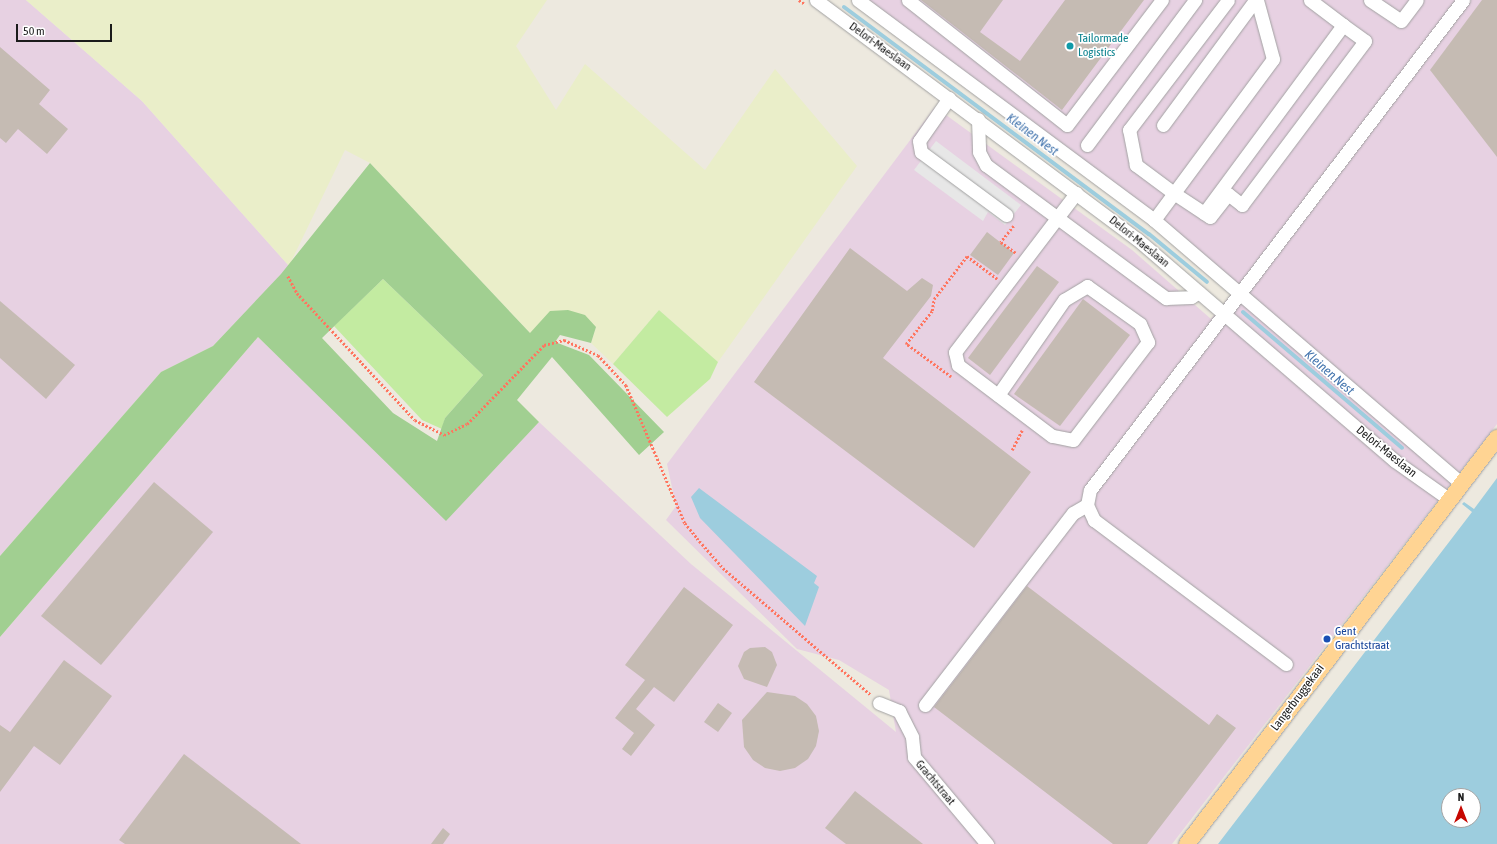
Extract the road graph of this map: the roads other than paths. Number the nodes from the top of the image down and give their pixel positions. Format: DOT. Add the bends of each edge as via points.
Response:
graph roads {
  1 [pos="858,0"];
  2 [pos="908,0"];
  3 [pos="1162,0"];
  4 [pos="1195,0"];
  5 [pos="1228,0"];
  6 [pos="1256,0"];
  7 [pos="1310,0"];
  8 [pos="1370,0"];
  9 [pos="1417,0"];
  10 [pos="1463,0"];
  11 [pos="823,2"];
  12 [pos="1342,25"];
  13 [pos="949,98"];
  14 [pos="978,120"];
  15 [pos="1163,125"];
  16 [pos="1087,145"];
  17 [pos="1177,190"];
  18 [pos="1076,192"];
  19 [pos="1204,213"];
  20 [pos="1006,215"];
  21 [pos="1057,218"];
  22 [pos="1154,220"];
  23 [pos="1199,292"];
  24 [pos="1242,294"];
  25 [pos="1224,313"];
  26 [pos="998,395"];
  27 [pos="1497,438"];
  28 [pos="1462,484"];
  29 [pos="1450,500"];
  30 [pos="1087,505"];
  31 [pos="1286,664"];
  32 [pos="880,704"];
  33 [pos="925,705"];
  34 [pos="987,844"];
  35 [pos="1187,844"];
  1 -- 22 [label="street, Delori-Maeslaan"];
  2 -- 3 [label="street" via="1067,125"];
  4 -- 16 [label="street"];
  5 -- 17 [label="street" via="1129,130 1136,165"];
  6 -- 15 [label="street"];
  6 -- 17 [label="street" via="1273,59"];
  7 -- 12 [label="street"];
  8 -- 9 [label="street" via="1401,21"];
  10 -- 24 [label="street"];
  11 -- 13 [label="street, Delori-Maeslaan"];
  12 -- 19 [label="street"];
  12 -- 19 [label="street" via="1365,41 1242,205 1228,194 1210,217"];
  13 -- 14 [label="street, Delori-Maeslaan"];
  13 -- 20 [label="street" via="919,141 921,152"];
  14 -- 18 [label="street, Delori-Maeslaan"];
  14 -- 21 [label="street" via="979,152 986,165"];
  17 -- 19 [label="street"];
  17 -- 22 [label="street"];
  18 -- 21 [label="street"];
  18 -- 23 [label="street, Delori-Maeslaan"];
  21 -- 23 [label="street" via="1166,298 1191,297"];
  21 -- 26 [label="street" via="956,352 958,365"];
  22 -- 24 [label="street, Delori-Maeslaan"];
  23 -- 25 [label="street, Delori-Maeslaan"];
  24 -- 25 [label="street"];
  24 -- 28 [label="street, Delori-Maeslaan"];
  25 -- 29 [label="street, Delori-Maeslaan" via="1395,461"];
  25 -- 30 [label="street" via="1090,490"];
  26 -- 26 [label="street" via="1052,436 1073,440 1148,342 1140,324 1088,286 1064,300"];
  27 -- 28 [label="main road, Langerbruggekaai"];
  28 -- 29 [label="main road, Langerbruggekaai"];
  29 -- 35 [label="main road, Langerbruggekaai"];
  30 -- 31 [label="street" via="1094,520"];
  30 -- 33 [label="street" via="1073,513"];
  32 -- 34 [label="street, Grachtstraat" via="899,711 912,737 914,757"];
}
